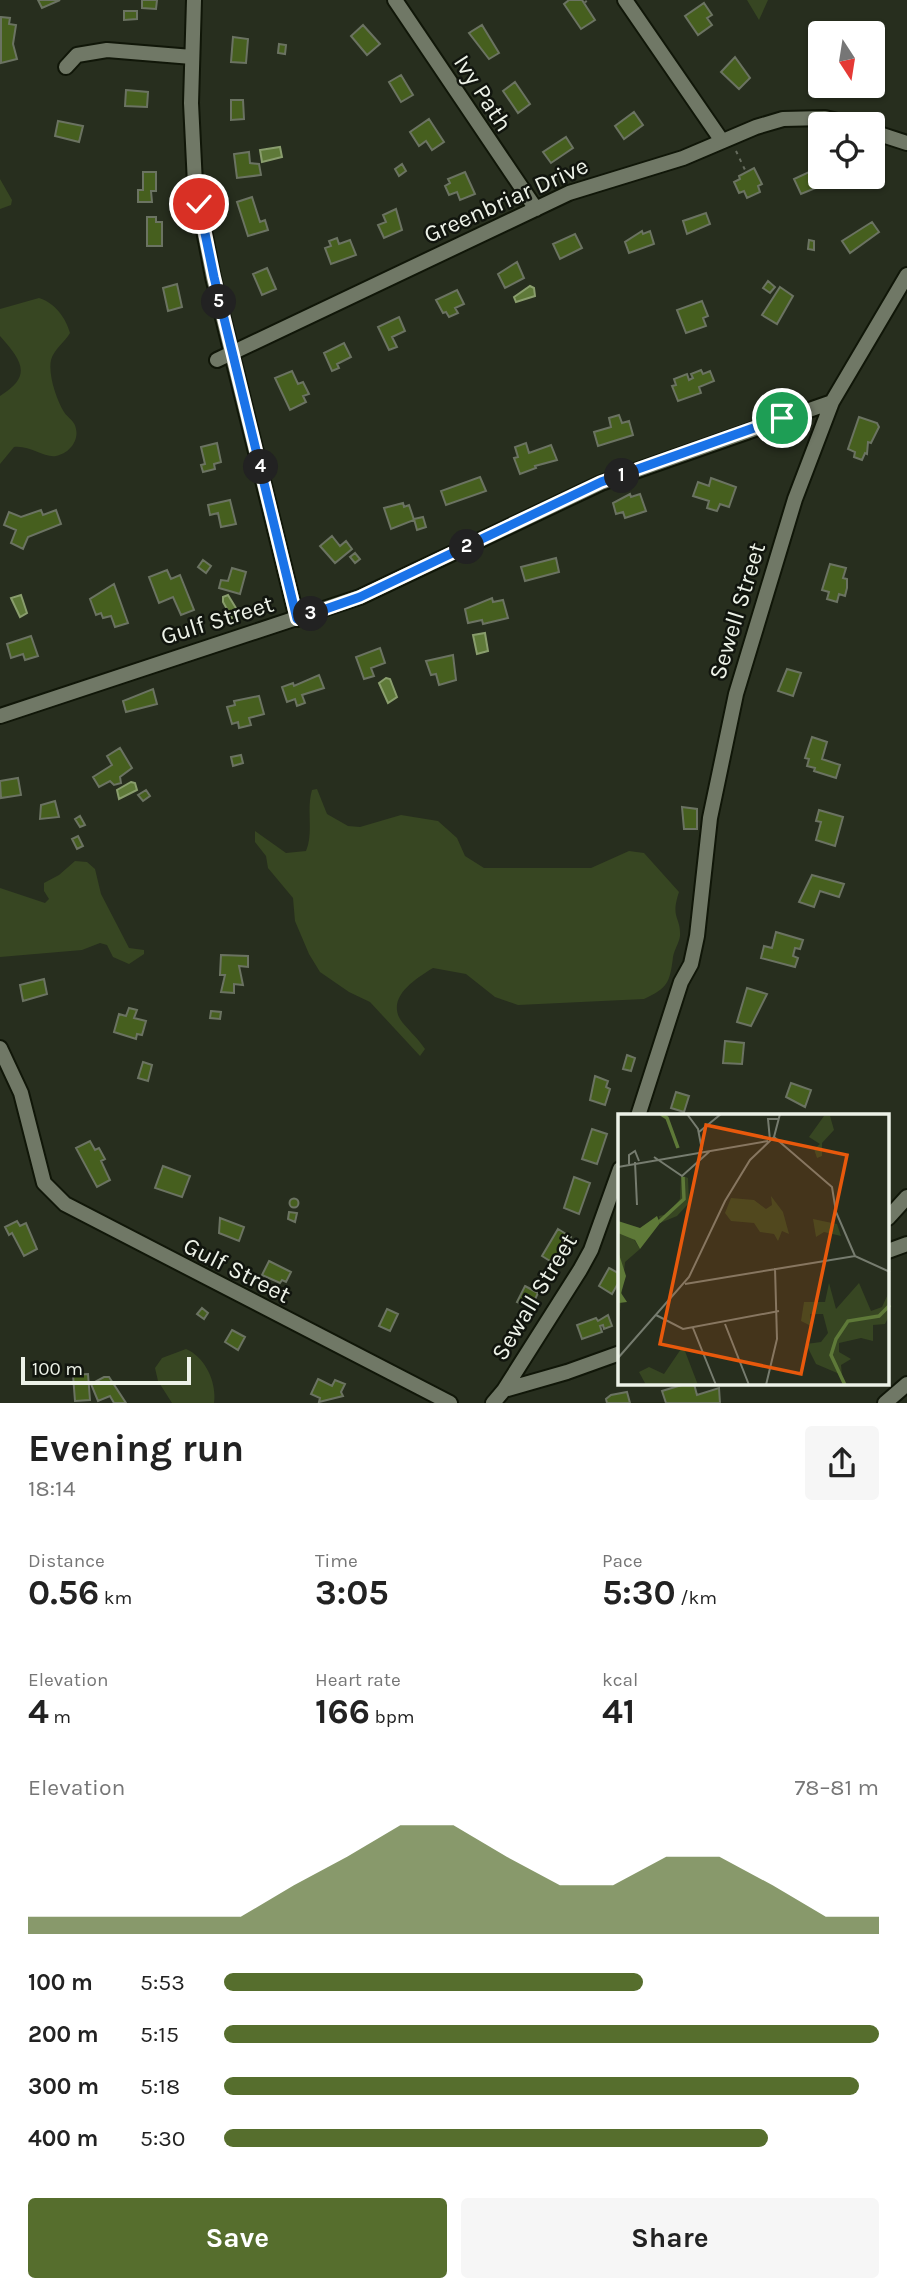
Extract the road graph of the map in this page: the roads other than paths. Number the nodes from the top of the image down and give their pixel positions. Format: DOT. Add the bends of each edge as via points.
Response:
graph roads {
  1 [pos="194,0"];
  2 [pos="395,0"];
  3 [pos="625,0"];
  4 [pos="192,57"];
  5 [pos="66,67"];
  6 [pos="808,118"];
  7 [pos="885,136"];
  8 [pos="907,143"];
  9 [pos="729,145"];
  10 [pos="536,209"];
  11 [pos="907,275"];
  12 [pos="231,352"];
  13 [pos="217,360"];
  14 [pos="832,402"];
  15 [pos="297,619"];
  16 [pos="0,716"];
  17 [pos="0,1048"];
  18 [pos="639,1114"];
  19 [pos="618,1175"];
  20 [pos="907,1197"];
  21 [pos="890,1216"];
  22 [pos="618,1354"];
  23 [pos="907,1384"];
  24 [pos="505,1390"];
  25 [pos="450,1403"];
  26 [pos="493,1403"];
  27 [pos="885,1403"];
  1 -- 4 [label="street"];
  2 -- 10 [label="street, Ivy Path"];
  3 -- 9 [label="street"];
  4 -- 5 [label="street" via="107,50 77,55"];
  4 -- 12 [label="street" via="195,184"];
  6 -- 9 [label="street, Greenbriar Drive" via="783,119"];
  7 -- 8 [label="street"];
  9 -- 10 [label="street, Greenbriar Drive" via="569,193"];
  10 -- 12 [label="street, Greenbriar Drive"];
  11 -- 14 [label="street, Sewell Street"];
  12 -- 13 [label="street, Greenbriar Drive"];
  12 -- 15 [label="street"];
  14 -- 15 [label="street, Gulf Street" via="601,482 360,597"];
  14 -- 18 [label="street, Sewell Street" via="795,499 736,694 710,818 691,964 681,982"];
  15 -- 16 [label="street, Gulf Street"];
  17 -- 25 [label="street, Gulf Street" via="21,1093 44,1183 65,1204"];
  19 -- 24 [label="street, Sewall Street" via="591,1250"];
  20 -- 21 [label="street"];
  22 -- 24 [label="street"];
  23 -- 27 [label="street"];
  24 -- 26 [label="street, Sewall Street"];
}
